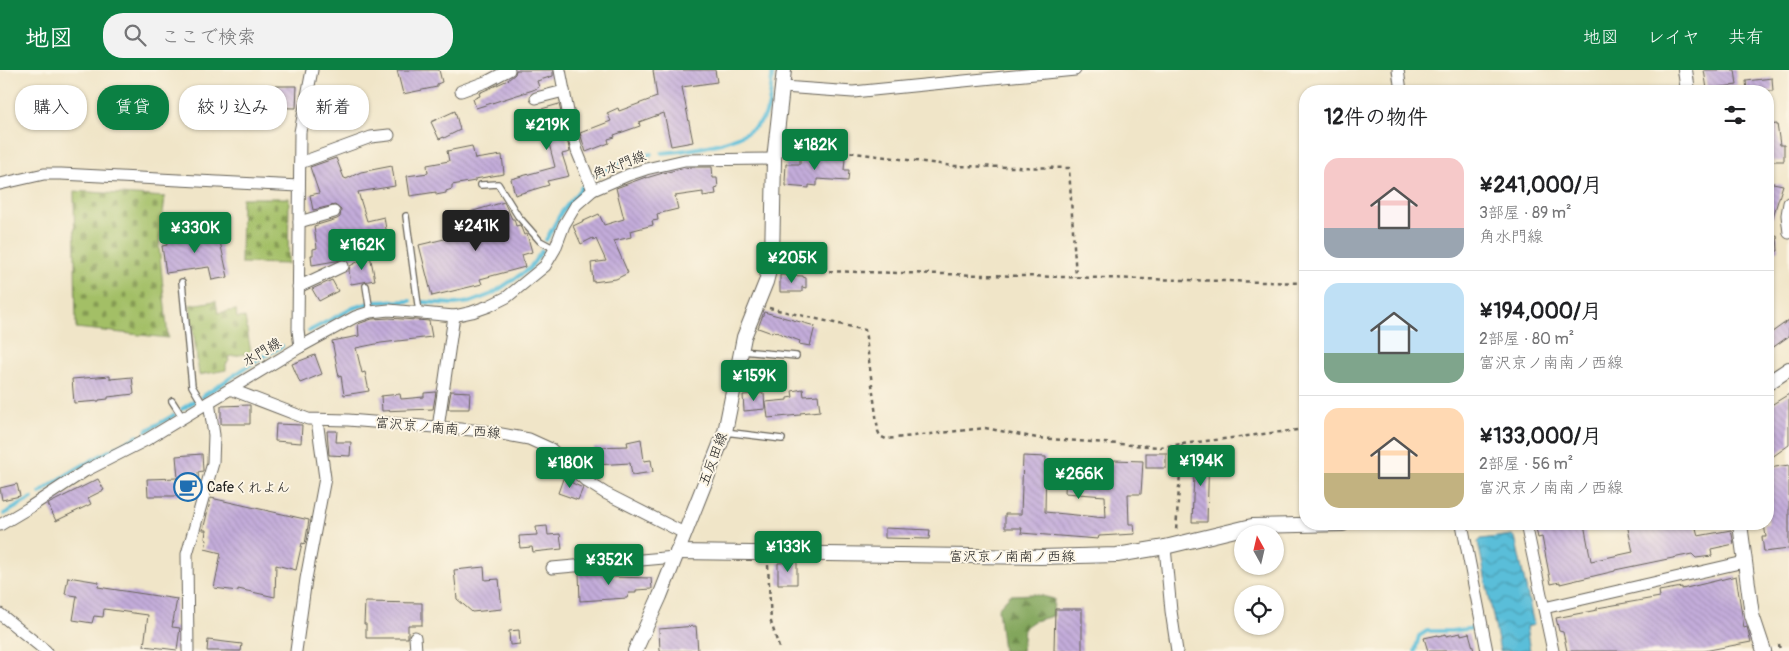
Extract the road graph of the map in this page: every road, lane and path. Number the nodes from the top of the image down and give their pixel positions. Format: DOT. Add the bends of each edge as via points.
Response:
graph roads {
  1 [pos="312,70"];
  2 [pos="509,70"];
  3 [pos="560,70"];
  4 [pos="784,70"];
  5 [pos="1075,70"];
  6 [pos="1398,70"];
  7 [pos="1685,70"];
  8 [pos="1400,85"];
  9 [pos="1687,85"];
  10 [pos="783,87"];
  11 [pos="461,91"];
  12 [pos="564,91"];
  13 [pos="536,98"];
  14 [pos="389,136"];
  15 [pos="776,143"];
  16 [pos="774,159"];
  17 [pos="300,163"];
  18 [pos="0,184"];
  19 [pos="481,185"];
  20 [pos="299,186"];
  21 [pos="593,190"];
  22 [pos="1789,203"];
  23 [pos="334,212"];
  24 [pos="406,216"];
  25 [pos="299,222"];
  26 [pos="1789,234"];
  27 [pos="555,249"];
  28 [pos="342,266"];
  29 [pos="770,270"];
  30 [pos="1076,277"];
  31 [pos="182,282"];
  32 [pos="1299,283"];
  33 [pos="366,286"];
  34 [pos="298,287"];
  35 [pos="758,305"];
  36 [pos="370,310"];
  37 [pos="419,312"];
  38 [pos="454,316"];
  39 [pos="300,347"];
  40 [pos="740,350"];
  41 [pos="796,356"];
  42 [pos="1789,369"];
  43 [pos="1774,379"];
  44 [pos="230,389"];
  45 [pos="172,401"];
  46 [pos="206,404"];
  47 [pos="183,418"];
  48 [pos="317,420"];
  49 [pos="438,428"];
  50 [pos="1299,430"];
  51 [pos="725,432"];
  52 [pos="782,439"];
  53 [pos="1182,444"];
  54 [pos="0,525"];
  55 [pos="1299,525"];
  56 [pos="1468,530"];
  57 [pos="1527,530"];
  58 [pos="1741,530"];
  59 [pos="684,533"];
  60 [pos="1170,546"];
  61 [pos="676,554"];
  62 [pos="767,554"];
  63 [pos="1744,562"];
  64 [pos="552,568"];
  65 [pos="1544,608"];
  66 [pos="0,614"];
  67 [pos="415,638"];
  68 [pos="1779,644"];
  69 [pos="46,651"];
  70 [pos="188,651"];
  71 [pos="296,651"];
  72 [pos="416,651"];
  73 [pos="635,651"];
  74 [pos="780,651"];
  75 [pos="1177,651"];
  76 [pos="1488,651"];
  77 [pos="1553,651"];
  78 [pos="1764,651"];
  79 [pos="1780,651"];
  1 -- 17 [label="street, 水門線" via="300,132"];
  2 -- 11 [label="street"];
  3 -- 12 [label="street"];
  4 -- 10 [label="street, 五反田線"];
  5 -- 10 [label="street" via="853,92"];
  6 -- 8 [label="street"];
  7 -- 9 [label="street"];
  10 -- 15 [label="street, 五反田線"];
  12 -- 13 [label="street"];
  12 -- 21 [label="street" via="577,151"];
  14 -- 17 [label="street" via="371,137"];
  15 -- 16 [label="street, 五反田線"];
  15 -- 30 [label="path" via="954,166 1069,168"];
  16 -- 21 [label="street, 角水門線" via="684,160 646,169"];
  16 -- 29 [label="street, 五反田線"];
  17 -- 20 [label="street, 水門線"];
  18 -- 20 [label="street" via="44,174 62,174"];
  19 -- 27 [label="lane" via="498,184 518,216 540,241"];
  20 -- 25 [label="street, 水門線"];
  21 -- 27 [label="street, 角水門線" via="576,205"];
  22 -- 26 [label="street"];
  23 -- 25 [label="street"];
  24 -- 37 [label="lane"];
  25 -- 34 [label="street, 水門線"];
  27 -- 38 [label="street, 角水門線" via="545,266 507,296 489,306"];
  28 -- 34 [label="street"];
  29 -- 30 [label="path"];
  29 -- 35 [label="street, 五反田線"];
  30 -- 32 [label="path"];
  31 -- 46 [label="lane" via="192,386"];
  33 -- 36 [label="lane"];
  34 -- 39 [label="street, 水門線"];
  35 -- 40 [label="street, 五反田線"];
  35 -- 53 [label="path" via="865,330 878,430 886,439 985,428 1037,438 1160,447"];
  36 -- 37 [label="street, 角水門線"];
  36 -- 39 [label="street, 角水門線"];
  37 -- 38 [label="street, 角水門線"];
  38 -- 49 [label="street"];
  39 -- 44 [label="street, 水門線"];
  40 -- 41 [label="lane"];
  40 -- 51 [label="street, 五反田線"];
  42 -- 43 [label="street"];
  44 -- 46 [label="street, 水門線"];
  44 -- 48 [label="street, 富沢京ノ南南ノ西線"];
  45 -- 47 [label="lane"];
  46 -- 47 [label="street, 水門線"];
  46 -- 70 [label="street" via="214,435 213,463 188,554"];
  47 -- 54 [label="street, 水門線" via="85,470"];
  48 -- 49 [label="street, 富沢京ノ南南ノ西線"];
  48 -- 71 [label="street" via="325,478"];
  49 -- 59 [label="street, 富沢京ノ南南ノ西線" via="485,431 530,439 551,449 586,481 605,493"];
  50 -- 53 [label="path"];
  51 -- 52 [label="lane"];
  51 -- 59 [label="street, 五反田線"];
  53 -- 60 [label="path"];
  55 -- 60 [label="street, 富沢京ノ南南ノ西線" via="1252,526"];
  56 -- 76 [label="street"];
  57 -- 65 [label="street"];
  58 -- 63 [label="street"];
  59 -- 61 [label="street, 五反田線"];
  60 -- 62 [label="street, 富沢京ノ南南ノ西線" via="1117,556"];
  60 -- 75 [label="street" via="1171,611"];
  61 -- 62 [label="street, 富沢京ノ南南ノ西線"];
  61 -- 64 [label="street"];
  61 -- 73 [label="street, 五反田線"];
  62 -- 74 [label="path" via="771,622"];
  63 -- 65 [label="street"];
  63 -- 78 [label="street" via="1752,615"];
  65 -- 77 [label="street"];
  66 -- 69 [label="street"];
  67 -- 72 [label="street"];
  68 -- 79 [label="path"];
}
